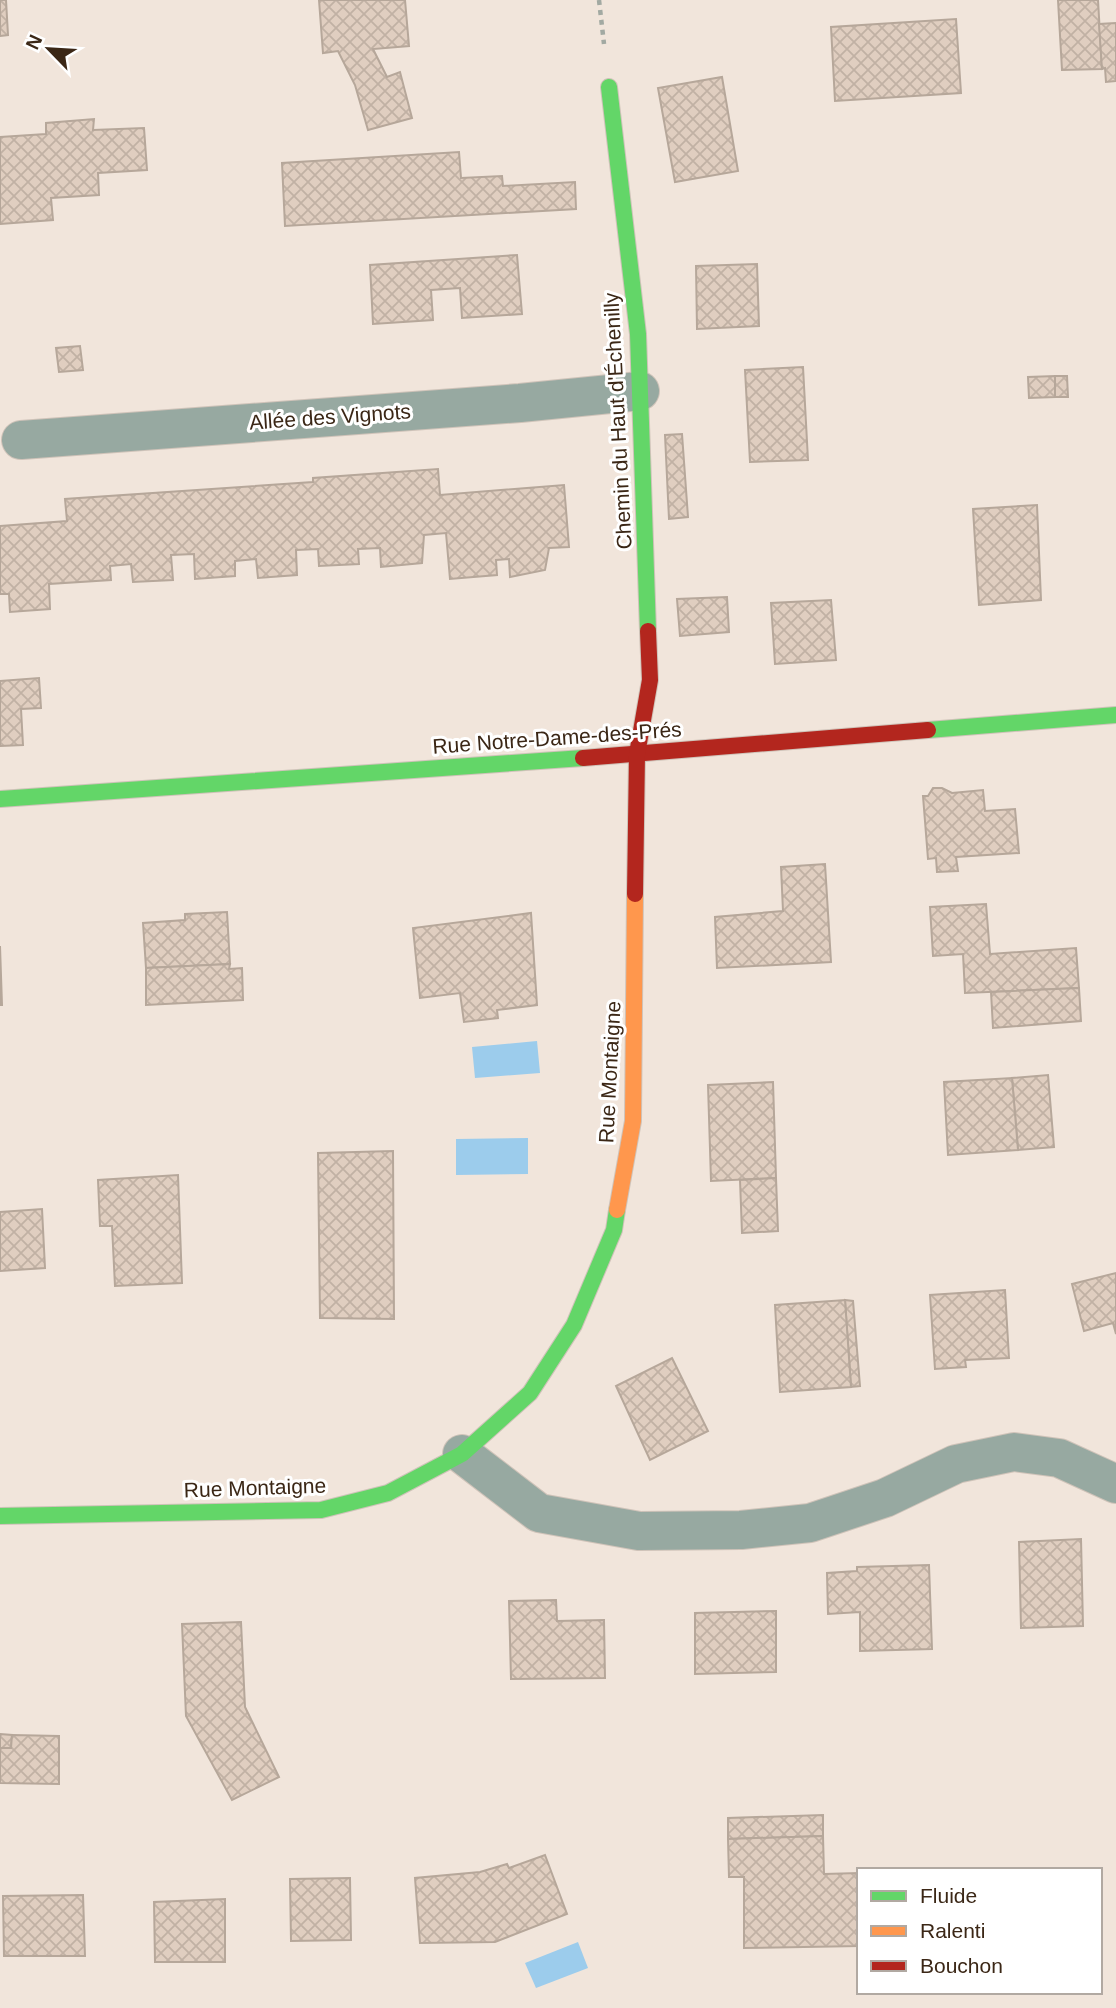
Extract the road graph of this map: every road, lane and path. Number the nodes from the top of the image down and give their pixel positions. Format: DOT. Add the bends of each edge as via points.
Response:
graph roads {
  1 [pos="609,87"];
  2 [pos="640,391"];
  3 [pos="21,440"];
  4 [pos="1116,715"];
  5 [pos="637,754"];
  6 [pos="0,799"];
  7 [pos="462,1454"];
  8 [pos="1116,1484"];
  9 [pos="0,1516"];
  1 -- 2 [label="street, Chemin du Haut d'Échenilly" via="638,334"];
  2 -- 3 [label="street, Allée des Vignots"];
  2 -- 5 [label="street, Chemin du Haut d'Échenilly" via="649,680"];
  4 -- 5 [label="street, Rue Notre-Dame-des-Prés"];
  5 -- 6 [label="street, Rue Notre-Dame-des-Prés"];
  5 -- 7 [label="street, Rue Montaigne" via="633,1121 614,1230 574,1325 530,1393"];
  7 -- 8 [label="street" via="539,1513 639,1531 741,1530 810,1523 885,1498 956,1464 1014,1451 1059,1458"];
  7 -- 9 [label="street, Rue Montaigne" via="388,1493 321,1510"];
}
